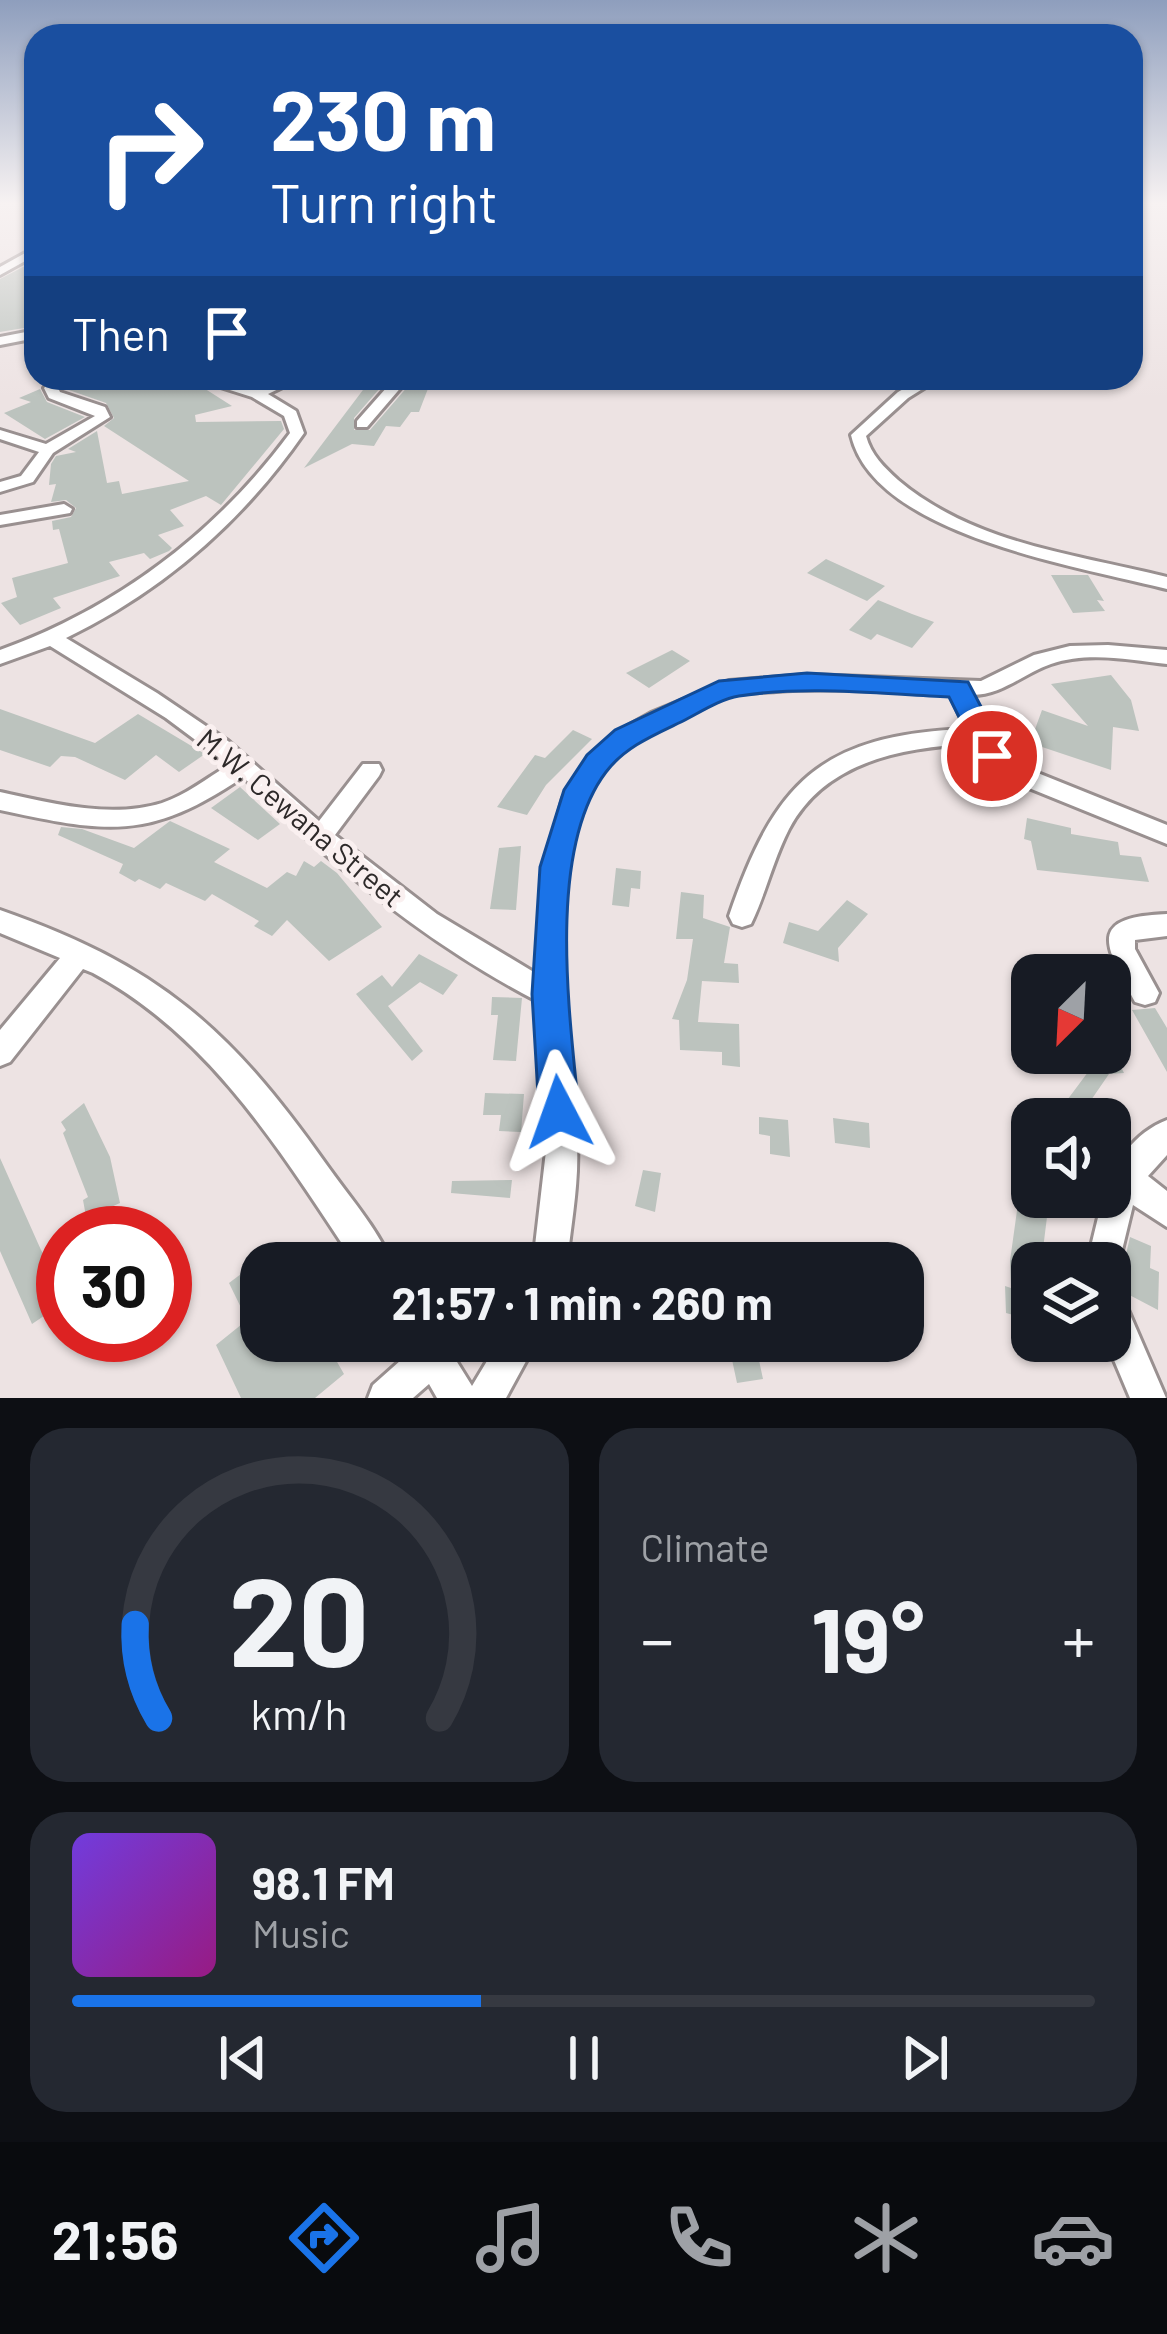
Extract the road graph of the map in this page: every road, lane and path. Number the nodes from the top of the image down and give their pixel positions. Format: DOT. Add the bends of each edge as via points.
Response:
graph roads {
  1 [pos="52,390"];
  2 [pos="242,390"];
  3 [pos="266,390"];
  4 [pos="392,390"];
  5 [pos="912,390"];
  6 [pos="257,394"];
  7 [pos="362,424"];
  8 [pos="0,434"];
  9 [pos="48,450"];
  10 [pos="0,487"];
  11 [pos="64,509"];
  12 [pos="0,520"];
  13 [pos="1167,584"];
  14 [pos="52,638"];
  15 [pos="0,657"];
  16 [pos="1167,657"];
  17 [pos="958,689"];
  18 [pos="980,736"];
  19 [pos="245,765"];
  20 [pos="371,770"];
  21 [pos="0,801"];
  22 [pos="1167,835"];
  23 [pos="321,836"];
  24 [pos="742,916"];
  25 [pos="0,921"];
  26 [pos="1167,925"];
  27 [pos="79,954"];
  28 [pos="1145,993"];
  29 [pos="550,994"];
  30 [pos="0,1052"];
  31 [pos="1167,1135"];
  32 [pos="1131,1171"];
  33 [pos="1131,1184"];
  34 [pos="1167,1211"];
  35 [pos="360,1242"];
  36 [pos="552,1242"];
  37 [pos="1131,1358"];
  38 [pos="416,1362"];
  39 [pos="436,1362"];
  40 [pos="506,1362"];
  41 [pos="386,1398"];
  42 [pos="458,1398"];
  43 [pos="485,1398"];
  44 [pos="1148,1398"];
  1 -- 9 [label="street" via="103,417"];
  2 -- 6 [label="street"];
  3 -- 6 [label="street"];
  4 -- 7 [label="street"];
  5 -- 13 [label="street" via="858,436 896,488 974,534"];
  6 -- 14 [label="street" via="297,424 259,488 141,585"];
  8 -- 9 [label="street"];
  9 -- 10 [label="street" via="27,479"];
  11 -- 12 [label="street"];
  14 -- 15 [label="street"];
  14 -- 19 [label="street, M.W. Cewana Street"];
  16 -- 17 [label="street" via="1070,652 994,685"];
  17 -- 18 [label="street"];
  17 -- 29 [label="street" via="807,682 729,688 625,737 597,763 562,832"];
  18 -- 22 [label="street" via="1005,769"];
  18 -- 24 [label="street" via="904,742 816,781 791,808"];
  19 -- 21 [label="street" via="170,809 136,817"];
  19 -- 23 [label="street, M.W. Cewana Street"];
  20 -- 23 [label="street"];
  23 -- 29 [label="street, M.W. Cewana Street" via="438,930"];
  25 -- 27 [label="street"];
  26 -- 28 [label="street" via="1122,934"];
  27 -- 30 [label="street"];
  27 -- 35 [label="street" via="136,983 203,1039 245,1083"];
  29 -- 36 [label="street" via="562,1151"];
  31 -- 32 [label="street"];
  33 -- 34 [label="street"];
  37 -- 44 [label="street"];
  38 -- 41 [label="street"];
  39 -- 42 [label="street"];
  40 -- 43 [label="street"];
}
